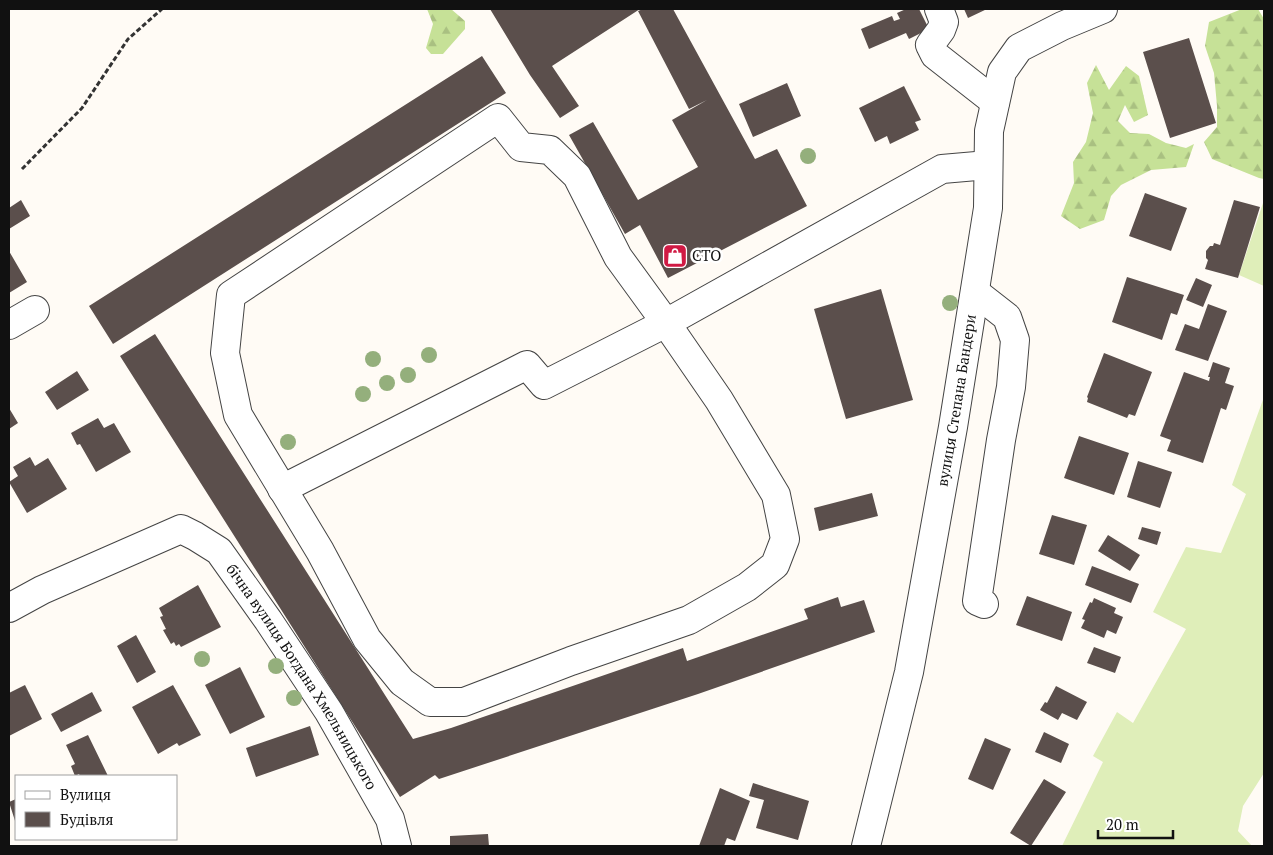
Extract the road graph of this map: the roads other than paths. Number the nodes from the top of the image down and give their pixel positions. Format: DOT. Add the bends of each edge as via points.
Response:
graph roads {
  1 [pos="939,9"];
  2 [pos="1103,9"];
  3 [pos="1058,18"];
  4 [pos="995,102"];
  5 [pos="988,165"];
  6 [pos="975,292"];
  7 [pos="35,310"];
  8 [pos="666,323"];
  9 [pos="9,325"];
  10 [pos="282,489"];
  11 [pos="984,604"];
  12 [pos="9,608"];
  13 [pos="397,846"];
  14 [pos="866,846"];
  1 -- 4 [label="street" via="944,22 930,45 935,55"];
  2 -- 3 [label="street, вулиця Степана Бандери"];
  3 -- 4 [label="street, вулиця Степана Бандери" via="1019,48 1002,72"];
  4 -- 5 [label="street, вулиця Степана Бандери" via="988,131"];
  5 -- 6 [label="street, вулиця Степана Бандери" via="988,208"];
  5 -- 8 [label="street" via="942,169"];
  6 -- 11 [label="street" via="1007,316 1016,340 1012,387 977,601"];
  6 -- 14 [label="street, вулиця Степана Бандери" via="909,672"];
  7 -- 9 [label="street"];
  8 -- 10 [label="street" via="544,386 527,365"];
  8 -- 10 [label="street" via="618,257 577,176 550,150 521,147 498,118 231,295 225,353 238,415"];
  8 -- 10 [label="street" via="719,400 776,495 785,539 775,565 747,587 689,620 464,702 430,702 402,682 367,639"];
  12 -- 13 [label="street, бічна вулиця Богдана Хмельницького" via="42,590 180,529 195,536 219,551 329,712 390,819"];
}
